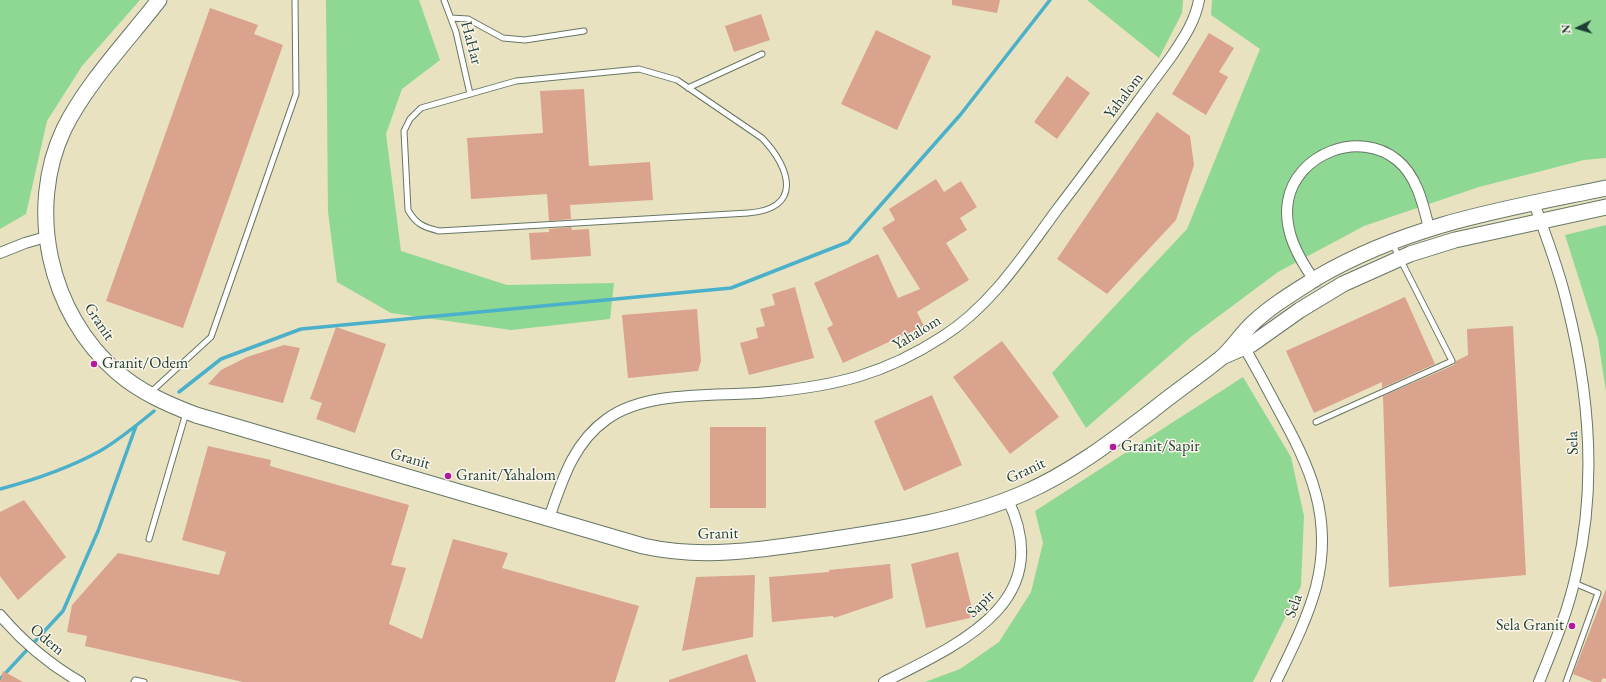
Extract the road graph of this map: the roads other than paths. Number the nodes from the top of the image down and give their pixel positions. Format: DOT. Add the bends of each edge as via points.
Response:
graph roads {
  1 [pos="160,0"];
  2 [pos="295,0"];
  3 [pos="444,0"];
  4 [pos="1199,0"];
  5 [pos="451,18"];
  6 [pos="584,30"];
  7 [pos="762,54"];
  8 [pos="688,88"];
  9 [pos="470,94"];
  10 [pos="1606,188"];
  11 [pos="1534,203"];
  12 [pos="1606,208"];
  13 [pos="1541,221"];
  14 [pos="1429,228"];
  15 [pos="46,237"];
  16 [pos="1391,241"];
  17 [pos="0,253"];
  18 [pos="1401,258"];
  19 [pos="1314,280"];
  20 [pos="1242,343"];
  21 [pos="148,394"];
  22 [pos="187,412"];
  23 [pos="1316,422"];
  24 [pos="1008,500"];
  25 [pos="549,518"];
  26 [pos="149,539"];
  27 [pos="1574,583"];
  28 [pos="0,614"];
  29 [pos="80,682"];
  30 [pos="134,682"];
  31 [pos="144,682"];
  32 [pos="884,682"];
  33 [pos="1276,682"];
  34 [pos="1539,682"];
  35 [pos="1566,682"];
  1 -- 15 [label="street, Granit" via="86,93 64,129 49,178"];
  2 -- 21 [label="lane" via="296,94 211,337"];
  3 -- 5 [label="lane, HaHar"];
  4 -- 25 [label="street, Yahalom" via="1188,32 1171,57 1006,278 965,320 917,352 888,367 860,377 770,392 662,399 624,408 606,420 576,451 566,469"];
  5 -- 6 [label="lane" via="468,19 503,38 510,39 525,40"];
  5 -- 9 [label="lane, HaHar"];
  7 -- 8 [label="lane"];
  8 -- 9 [label="lane" via="677,80 639,70 516,81"];
  8 -- 9 [label="lane" via="762,138 772,148 786,180 787,192 780,203 764,212 439,231 422,226 414,220 408,210 404,132 410,118 421,108"];
  10 -- 11 [label="street"];
  11 -- 13 [label="street, Sela"];
  11 -- 14 [label="street"];
  12 -- 13 [label="street"];
  13 -- 18 [label="street" via="1455,240"];
  13 -- 27 [label="street, Sela" via="1567,303 1585,396 1589,442 1588,486 1585,529"];
  14 -- 16 [label="street"];
  14 -- 19 [label="street" via="1418,191 1406,169 1397,160 1379,151 1357,147 1338,149 1322,155 1299,175 1288,202 1291,238 1300,259"];
  15 -- 17 [label="street"];
  15 -- 21 [label="street, Granit" via="61,293 85,337 116,372"];
  16 -- 18 [label="lane"];
  16 -- 19 [label="street"];
  18 -- 20 [label="street" via="1365,273"];
  18 -- 23 [label="lane" via="1452,361"];
  19 -- 20 [label="street" via="1257,319"];
  20 -- 24 [label="street, Granit" via="1084,461 1044,484"];
  20 -- 33 [label="street, Sela" via="1300,448 1316,491 1322,531 1320,568 1311,603"];
  21 -- 22 [label="street, Granit"];
  22 -- 25 [label="street, Granit"];
  22 -- 26 [label="lane"];
  24 -- 25 [label="street, Granit" via="952,518 898,529 764,550 726,553 677,552 655,548"];
  24 -- 32 [label="street, Sapir" via="1018,527 1022,556 1015,585 1007,599 982,627 963,640"];
  27 -- 34 [label="street, Sela" via="1566,612"];
  27 -- 35 [label="lane" via="1598,593"];
  28 -- 29 [label="street, Odem" via="36,651"];
  30 -- 31 [label="lane"];
}
